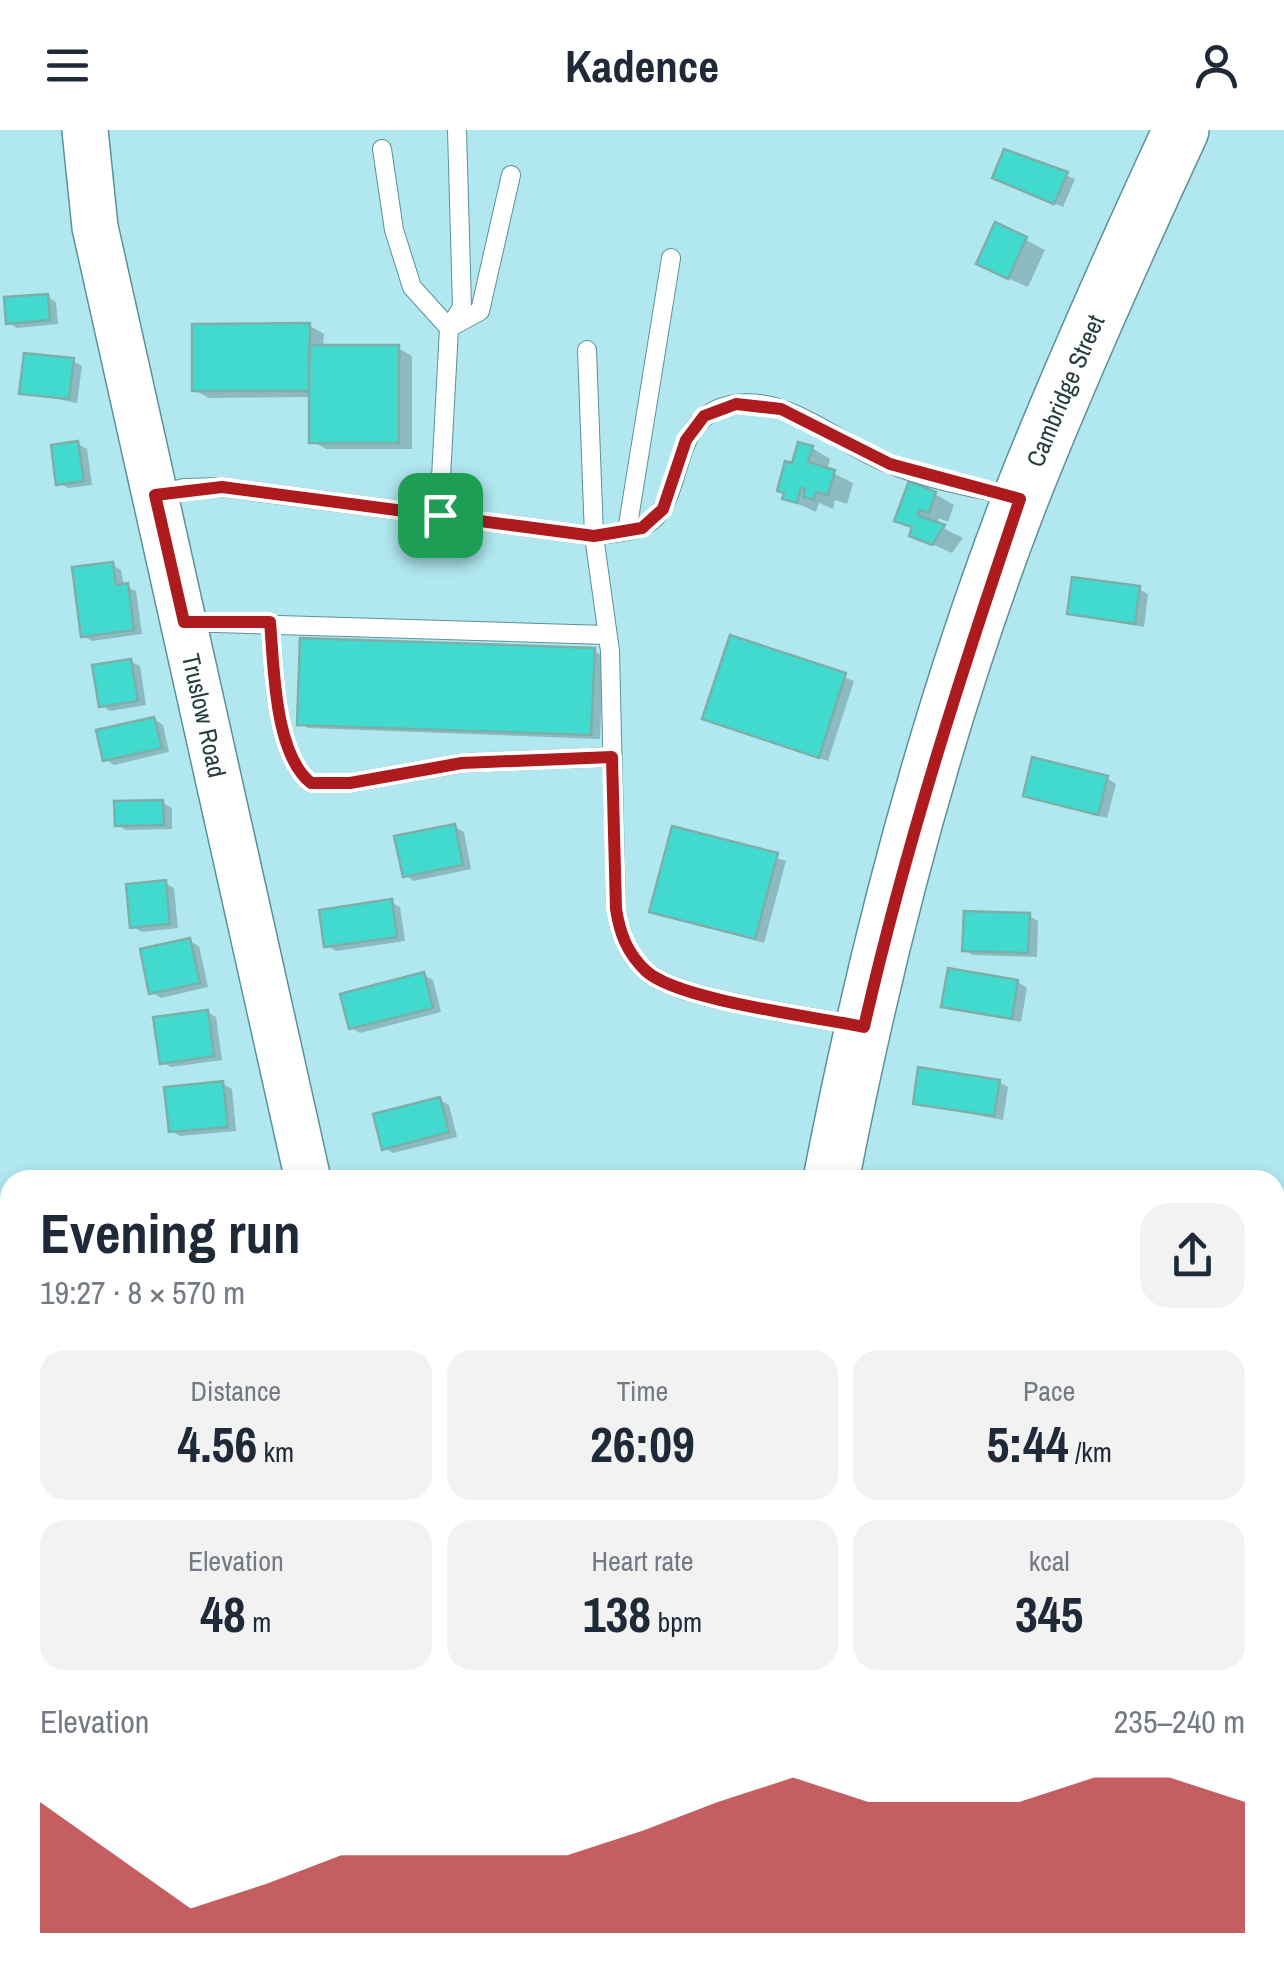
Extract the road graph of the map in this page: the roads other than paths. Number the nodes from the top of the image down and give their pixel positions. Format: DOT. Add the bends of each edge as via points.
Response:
graph roads {
  1 [pos="85,130"];
  2 [pos="457,130"];
  3 [pos="1181,130"];
  4 [pos="382,149"];
  5 [pos="511,175"];
  6 [pos="670,258"];
  7 [pos="449,328"];
  8 [pos="587,350"];
  9 [pos="155,495"];
  10 [pos="1020,499"];
  11 [pos="440,515"];
  12 [pos="627,530"];
  13 [pos="594,536"];
  14 [pos="184,622"];
  15 [pos="270,622"];
  16 [pos="606,635"];
  17 [pos="612,757"];
  18 [pos="864,1027"];
  19 [pos="306,1170"];
  20 [pos="832,1170"];
  1 -- 9 [label="street, Truslow Road" via="95,227"];
  2 -- 7 [label="lane" via="462,307"];
  3 -- 10 [label="main road, Cambridge Street"];
  4 -- 7 [label="lane" via="394,230 412,286"];
  5 -- 7 [label="lane" via="480,311"];
  6 -- 12 [label="lane"];
  7 -- 11 [label="lane"];
  8 -- 13 [label="lane"];
  9 -- 11 [label="lane" via="222,487"];
  9 -- 14 [label="street, Truslow Road"];
  10 -- 12 [label="lane" via="890,464 781,409 736,404 704,416 686,440 663,509 642,528"];
  10 -- 18 [label="main road, Cambridge Street" via="948,710"];
  11 -- 13 [label="lane"];
  12 -- 13 [label="lane"];
  13 -- 16 [label="lane"];
  14 -- 15 [label="lane"];
  14 -- 19 [label="street, Truslow Road"];
  15 -- 16 [label="lane"];
  15 -- 17 [label="lane" via="291,760 311,783 350,783 462,763"];
  16 -- 17 [label="lane"];
  17 -- 18 [label="lane" via="616,909 620,934 640,964 665,984"];
  18 -- 20 [label="main road, Cambridge Street"];
}
